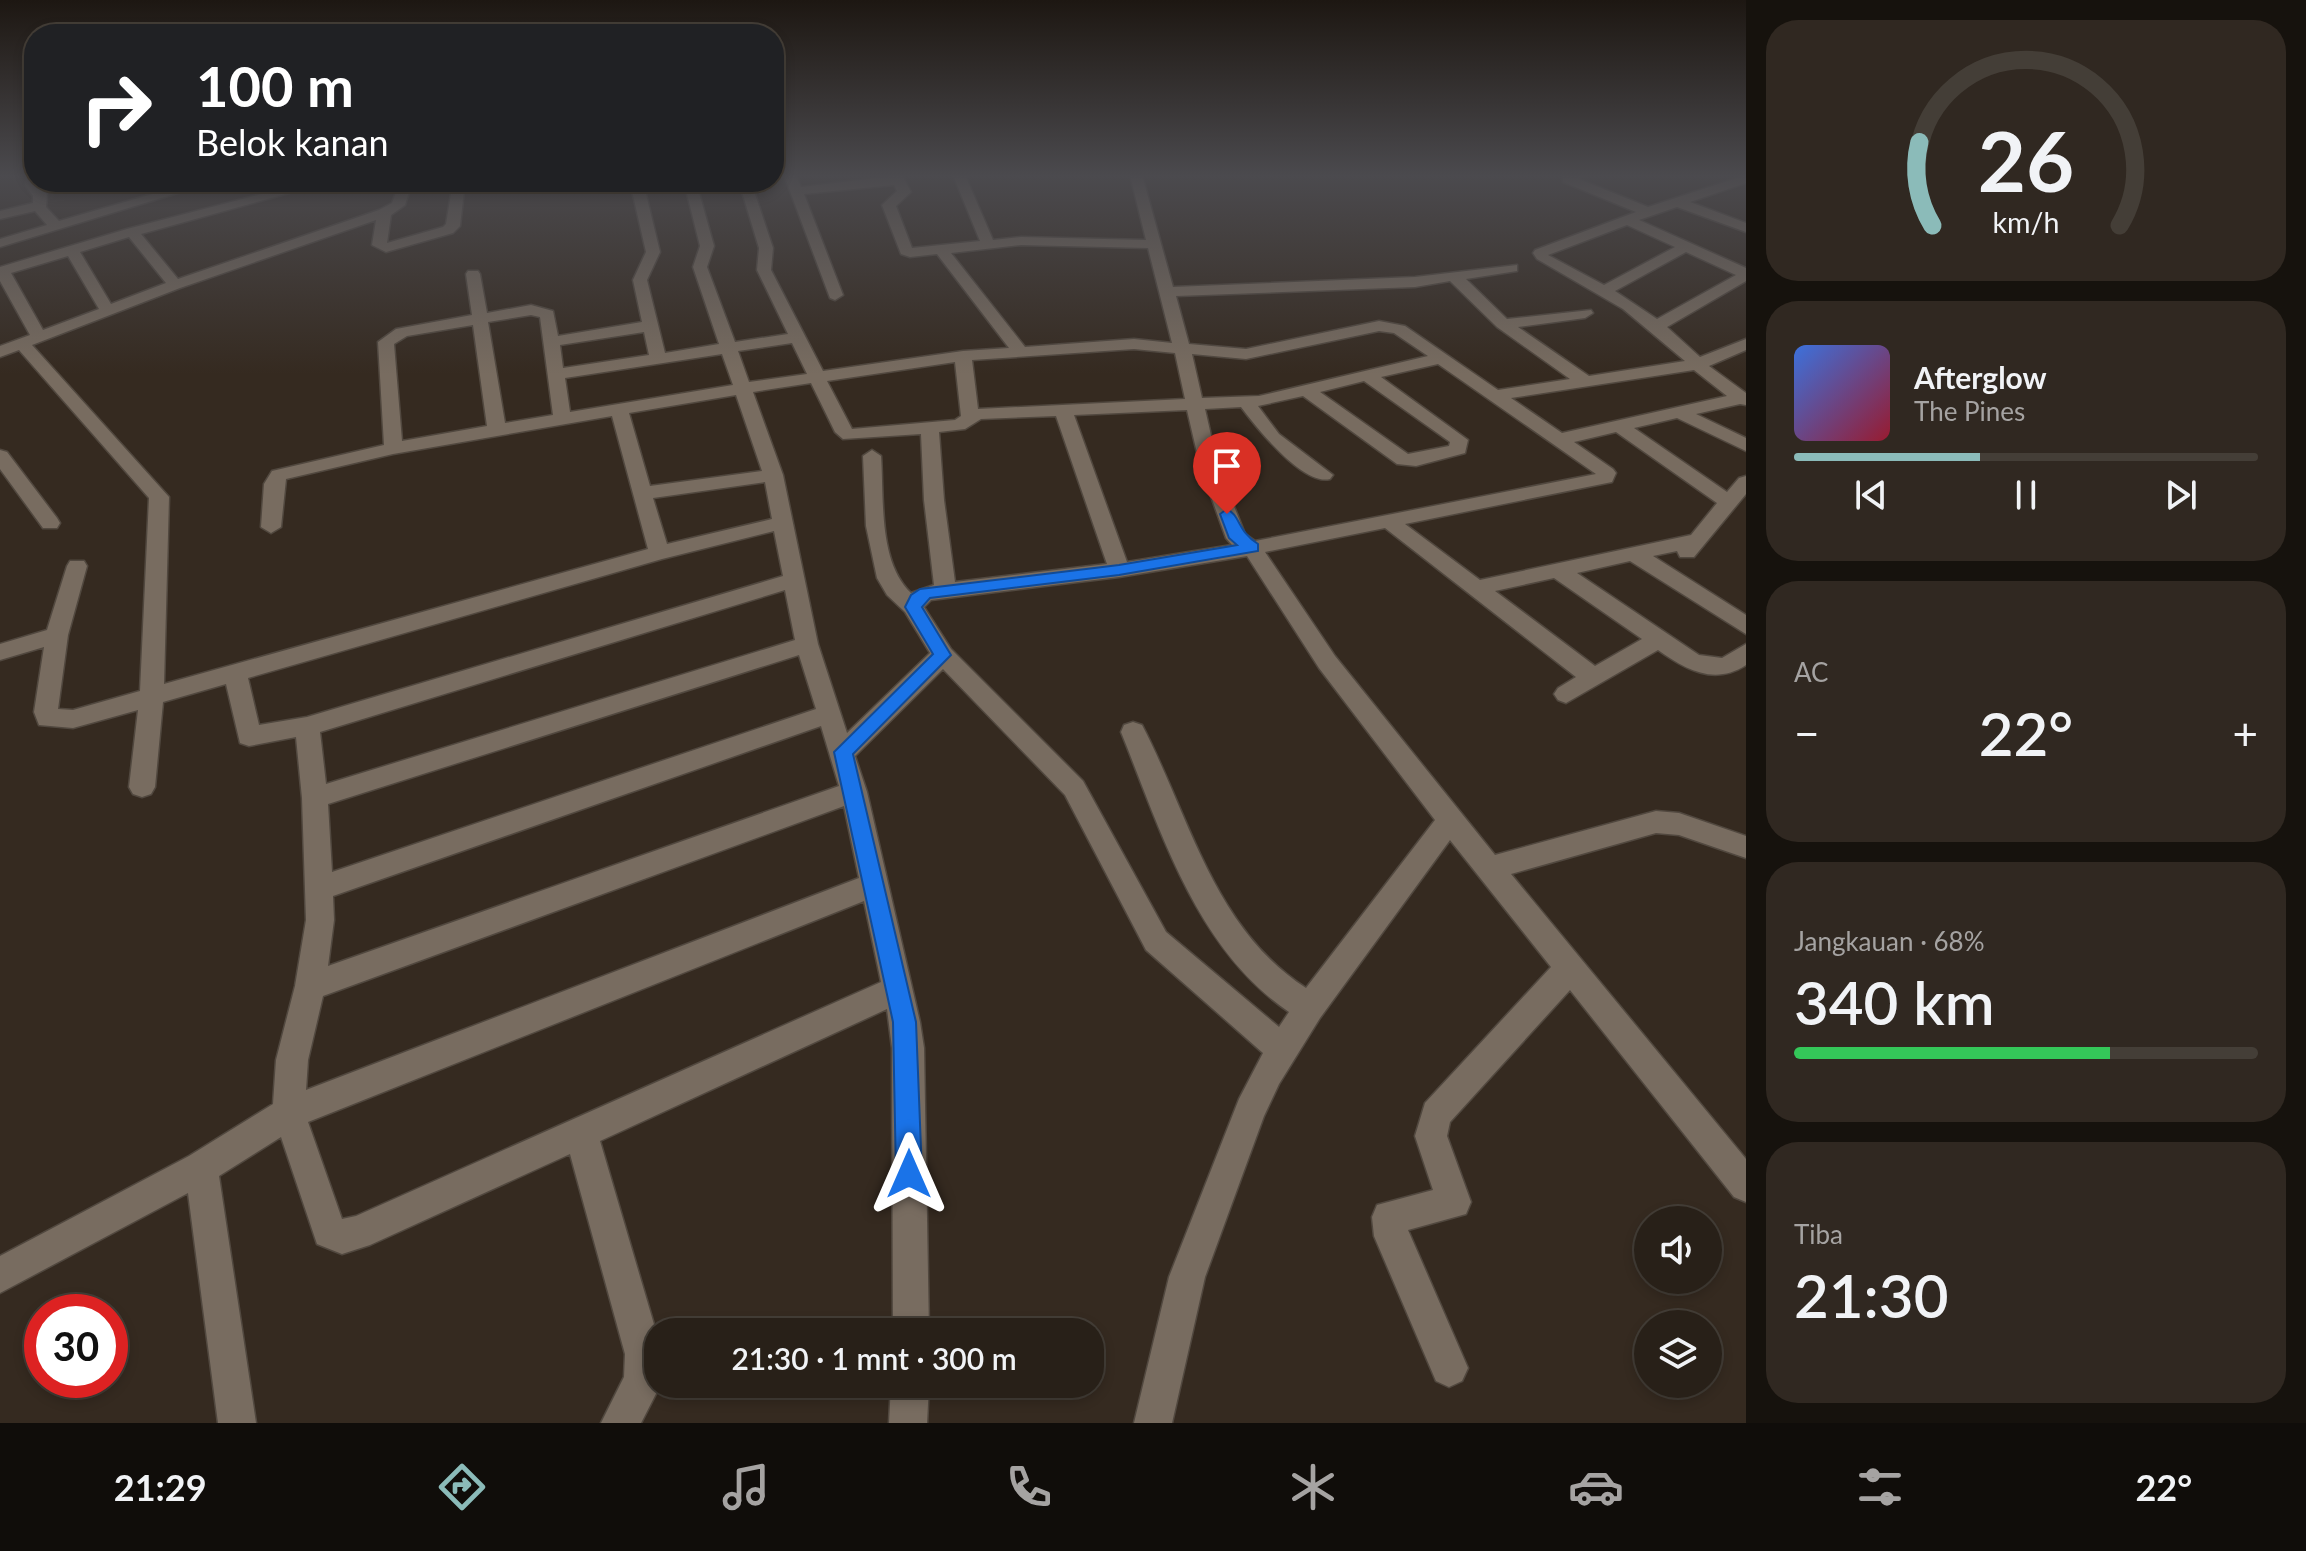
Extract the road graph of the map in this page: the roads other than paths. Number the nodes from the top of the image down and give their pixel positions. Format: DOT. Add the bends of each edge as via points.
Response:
graph roads {
  1 [pos="101,241"];
  2 [pos="140,241"];
  3 [pos="302,241"];
  4 [pos="382,241"];
  5 [pos="413,241"];
  6 [pos="650,241"];
  7 [pos="706,241"];
  8 [pos="764,241"];
  9 [pos="815,241"];
  10 [pos="902,241"];
  11 [pos="1017,241"];
  12 [pos="1039,241"];
  13 [pos="1571,241"];
  14 [pos="1673,241"];
  15 [pos="988,244"];
  16 [pos="1154,244"];
  17 [pos="1685,247"];
  18 [pos="72,250"];
  19 [pos="941,250"];
  20 [pos="1512,268"];
  21 [pos="1,272"];
  22 [pos="473,274"];
  23 [pos="1746,275"];
  24 [pos="1454,277"];
  25 [pos="175,285"];
  26 [pos="1605,290"];
  27 [pos="1168,292"];
  28 [pos="835,295"];
  29 [pos="107,310"];
  30 [pos="1585,313"];
  31 [pos="480,319"];
  32 [pos="1503,324"];
  33 [pos="649,326"];
  34 [pos="1656,326"];
  35 [pos="795,338"];
  36 [pos="30,340"];
  37 [pos="551,342"];
  38 [pos="728,347"];
  39 [pos="1744,347"];
  40 [pos="1182,348"];
  41 [pos="1020,351"];
  42 [pos="0,352"];
  43 [pos="963,356"];
  44 [pos="658,358"];
  45 [pos="1442,358"];
  46 [pos="1699,364"];
  47 [pos="555,374"];
  48 [pos="815,377"];
  49 [pos="1369,377"];
  50 [pos="1585,381"];
  51 [pos="744,388"];
  52 [pos="1307,391"];
  53 [pos="1498,395"];
  54 [pos="1744,399"];
  55 [pos="1246,402"];
  56 [pos="1194,405"];
  57 [pos="619,409"];
  58 [pos="1063,410"];
  59 [pos="1679,412"];
  60 [pos="970,417"];
  61 [pos="562,419"];
  62 [pos="1620,426"];
  63 [pos="930,428"];
  64 [pos="497,430"];
  65 [pos="1561,439"];
  66 [pos="1746,445"];
  67 [pos="393,448"];
  68 [pos="0,456"];
  69 [pos="872,456"];
  70 [pos="773,475"];
  71 [pos="1323,475"];
  72 [pos="1746,482"];
  73 [pos="643,493"];
  74 [pos="1727,501"];
  75 [pos="1387,520"];
  76 [pos="50,523"];
  77 [pos="782,523"];
  78 [pos="271,527"];
  79 [pos="1696,540"];
  80 [pos="1244,543"];
  81 [pos="659,553"];
  82 [pos="1634,554"];
  83 [pos="77,566"];
  84 [pos="1119,570"];
  85 [pos="1557,570"];
  86 [pos="1668,575"];
  87 [pos="792,581"];
  88 [pos="1476,588"];
  89 [pos="945,590"];
  90 [pos="913,607"];
  91 [pos="1746,626"];
  92 [pos="57,635"];
  93 [pos="1657,640"];
  94 [pos="807,644"];
  95 [pos="0,652"];
  96 [pos="943,655"];
  97 [pos="1745,655"];
  98 [pos="235,671"];
  99 [pos="1593,677"];
  100 [pos="152,694"];
  101 [pos="1566,694"];
  102 [pos="830,713"];
  103 [pos="307,726"];
  104 [pos="1133,732"];
  105 [pos="843,752"];
  106 [pos="142,787"];
  107 [pos="854,792"];
  108 [pos="315,798"];
  109 [pos="1450,820"];
  110 [pos="1746,847"];
  111 [pos="1490,868"];
  112 [pos="874,885"];
  113 [pos="319,889"];
  114 [pos="1571,967"];
  115 [pos="310,986"];
  116 [pos="897,990"];
  117 [pos="1309,1008"];
  118 [pos="1282,1049"];
  119 [pos="289,1113"];
  120 [pos="581,1133"];
  121 [pos="201,1168"];
  122 [pos="1746,1185"];
  123 [pos="0,1275"];
  124 [pos="911,1318"];
  125 [pos="1449,1368"];
  126 [pos="909,1398"];
  127 [pos="237,1423"];
  128 [pos="620,1423"];
  129 [pos="908,1423"];
  130 [pos="1153,1423"];
  1 -- 18 [label="street"];
  2 -- 25 [label="street"];
  3 -- 25 [label="street"];
  4 -- 5 [label="street" via="382,247 393,248"];
  6 -- 33 [label="street" via="653,252 640,280"];
  7 -- 38 [label="street" via="700,267"];
  8 -- 35 [label="street" via="764,270"];
  9 -- 28 [label="street"];
  10 -- 19 [label="street" via="906,251 917,254"];
  11 -- 15 [label="street"];
  12 -- 16 [label="street"];
  13 -- 26 [label="street" via="1540,253"];
  14 -- 17 [label="street"];
  15 -- 19 [label="street"];
  16 -- 27 [label="street"];
  17 -- 23 [label="street"];
  17 -- 26 [label="street"];
  18 -- 21 [label="street"];
  18 -- 29 [label="street"];
  19 -- 41 [label="street"];
  20 -- 24 [label="street"];
  21 -- 36 [label="street"];
  22 -- 31 [label="street"];
  23 -- 34 [label="street"];
  24 -- 27 [label="street"];
  24 -- 32 [label="street"];
  25 -- 29 [label="street"];
  26 -- 34 [label="street"];
  27 -- 40 [label="street"];
  29 -- 36 [label="street"];
  30 -- 32 [label="street"];
  31 -- 37 [label="street" via="543,311"];
  31 -- 64 [label="street"];
  31 -- 67 [label="street" via="402,332 386,342"];
  32 -- 50 [label="street"];
  33 -- 37 [label="street"];
  33 -- 44 [label="street"];
  34 -- 46 [label="street"];
  35 -- 38 [label="street"];
  35 -- 48 [label="street"];
  36 -- 42 [label="street"];
  36 -- 100 [label="street" via="159,497"];
  37 -- 47 [label="street"];
  38 -- 44 [label="street"];
  38 -- 51 [label="street"];
  39 -- 46 [label="street"];
  40 -- 41 [label="street" via="1134,344"];
  40 -- 45 [label="street" via="1246,354 1385,325"];
  40 -- 56 [label="street"];
  41 -- 43 [label="street"];
  43 -- 48 [label="street"];
  43 -- 60 [label="street"];
  44 -- 47 [label="street"];
  45 -- 49 [label="street"];
  45 -- 53 [label="street"];
  46 -- 50 [label="street"];
  46 -- 54 [label="street"];
  47 -- 61 [label="street"];
  48 -- 51 [label="street"];
  48 -- 63 [label="street" via="849,435"];
  49 -- 52 [label="street"];
  49 -- 52 [label="street" via="1459,440 1458,449 1404,460"];
  50 -- 53 [label="street"];
  51 -- 57 [label="street"];
  51 -- 70 [label="street"];
  52 -- 55 [label="street"];
  53 -- 65 [label="street"];
  54 -- 59 [label="street"];
  55 -- 56 [label="street"];
  55 -- 71 [label="street" via="1273,438"];
  56 -- 58 [label="street"];
  56 -- 80 [label="street" via="1209,466"];
  57 -- 61 [label="street"];
  57 -- 73 [label="street"];
  58 -- 60 [label="street"];
  58 -- 84 [label="street"];
  59 -- 62 [label="street"];
  59 -- 66 [label="street"];
  60 -- 63 [label="street" via="959,425"];
  61 -- 64 [label="street"];
  62 -- 65 [label="street"];
  62 -- 74 [label="street"];
  63 -- 89 [label="street"];
  64 -- 67 [label="street"];
  65 -- 75 [label="street" via="1606,473 1605,478"];
  67 -- 78 [label="street" via="279,475"];
  68 -- 76 [label="street"];
  69 -- 90 [label="street" via="886,572 894,589"];
  70 -- 73 [label="street"];
  70 -- 77 [label="street"];
  72 -- 74 [label="street"];
  73 -- 81 [label="street"];
  74 -- 79 [label="street"];
  75 -- 80 [label="street"];
  75 -- 88 [label="street"];
  77 -- 81 [label="street"];
  77 -- 87 [label="street"];
  79 -- 82 [label="street"];
  79 -- 86 [label="street"];
  80 -- 84 [label="street"];
  80 -- 109 [label="street" via="1327,662"];
  81 -- 98 [label="street"];
  82 -- 85 [label="street"];
  82 -- 86 [label="street"];
  83 -- 92 [label="street"];
  84 -- 89 [label="street"];
  85 -- 88 [label="street"];
  85 -- 93 [label="street"];
  86 -- 91 [label="street"];
  87 -- 94 [label="street"];
  87 -- 103 [label="street"];
  88 -- 99 [label="street"];
  89 -- 90 [label="street" via="926,593"];
  90 -- 96 [label="street"];
  92 -- 95 [label="street"];
  92 -- 100 [label="street" via="48,718 73,719"];
  93 -- 97 [label="street" via="1691,661 1716,668"];
  93 -- 99 [label="street"];
  94 -- 102 [label="street"];
  94 -- 108 [label="street"];
  96 -- 105 [label="street"];
  96 -- 118 [label="street" via="1074,788 1156,941"];
  98 -- 100 [label="street"];
  98 -- 103 [label="street" via="249,736"];
  99 -- 101 [label="street"];
  100 -- 106 [label="street"];
  102 -- 105 [label="street"];
  102 -- 113 [label="street"];
  103 -- 108 [label="street"];
  104 -- 117 [label="street" via="1195,875 1225,926 1265,976"];
  105 -- 107 [label="street"];
  107 -- 112 [label="street"];
  107 -- 115 [label="street"];
  108 -- 113 [label="street"];
  109 -- 111 [label="street"];
  109 -- 117 [label="street"];
  110 -- 111 [label="street" via="1679,824 1656,822"];
  111 -- 114 [label="street"];
  112 -- 116 [label="street"];
  112 -- 119 [label="street"];
  113 -- 115 [label="street"];
  114 -- 122 [label="street"];
  114 -- 125 [label="street" via="1434,1118 1433,1146 1454,1202 1389,1217 1391,1236"];
  115 -- 119 [label="street" via="292,1060"];
  116 -- 120 [label="street"];
  116 -- 124 [label="street" via="908,1048"];
  117 -- 118 [label="street"];
  118 -- 130 [label="street" via="1250,1110 1187,1277"];
  119 -- 120 [label="street" via="323,1221 329,1232 342,1237"];
  119 -- 121 [label="street"];
  120 -- 128 [label="street" via="644,1354 643,1381"];
  121 -- 123 [label="street"];
  121 -- 127 [label="street"];
  126 -- 129 [label="street"];
}
